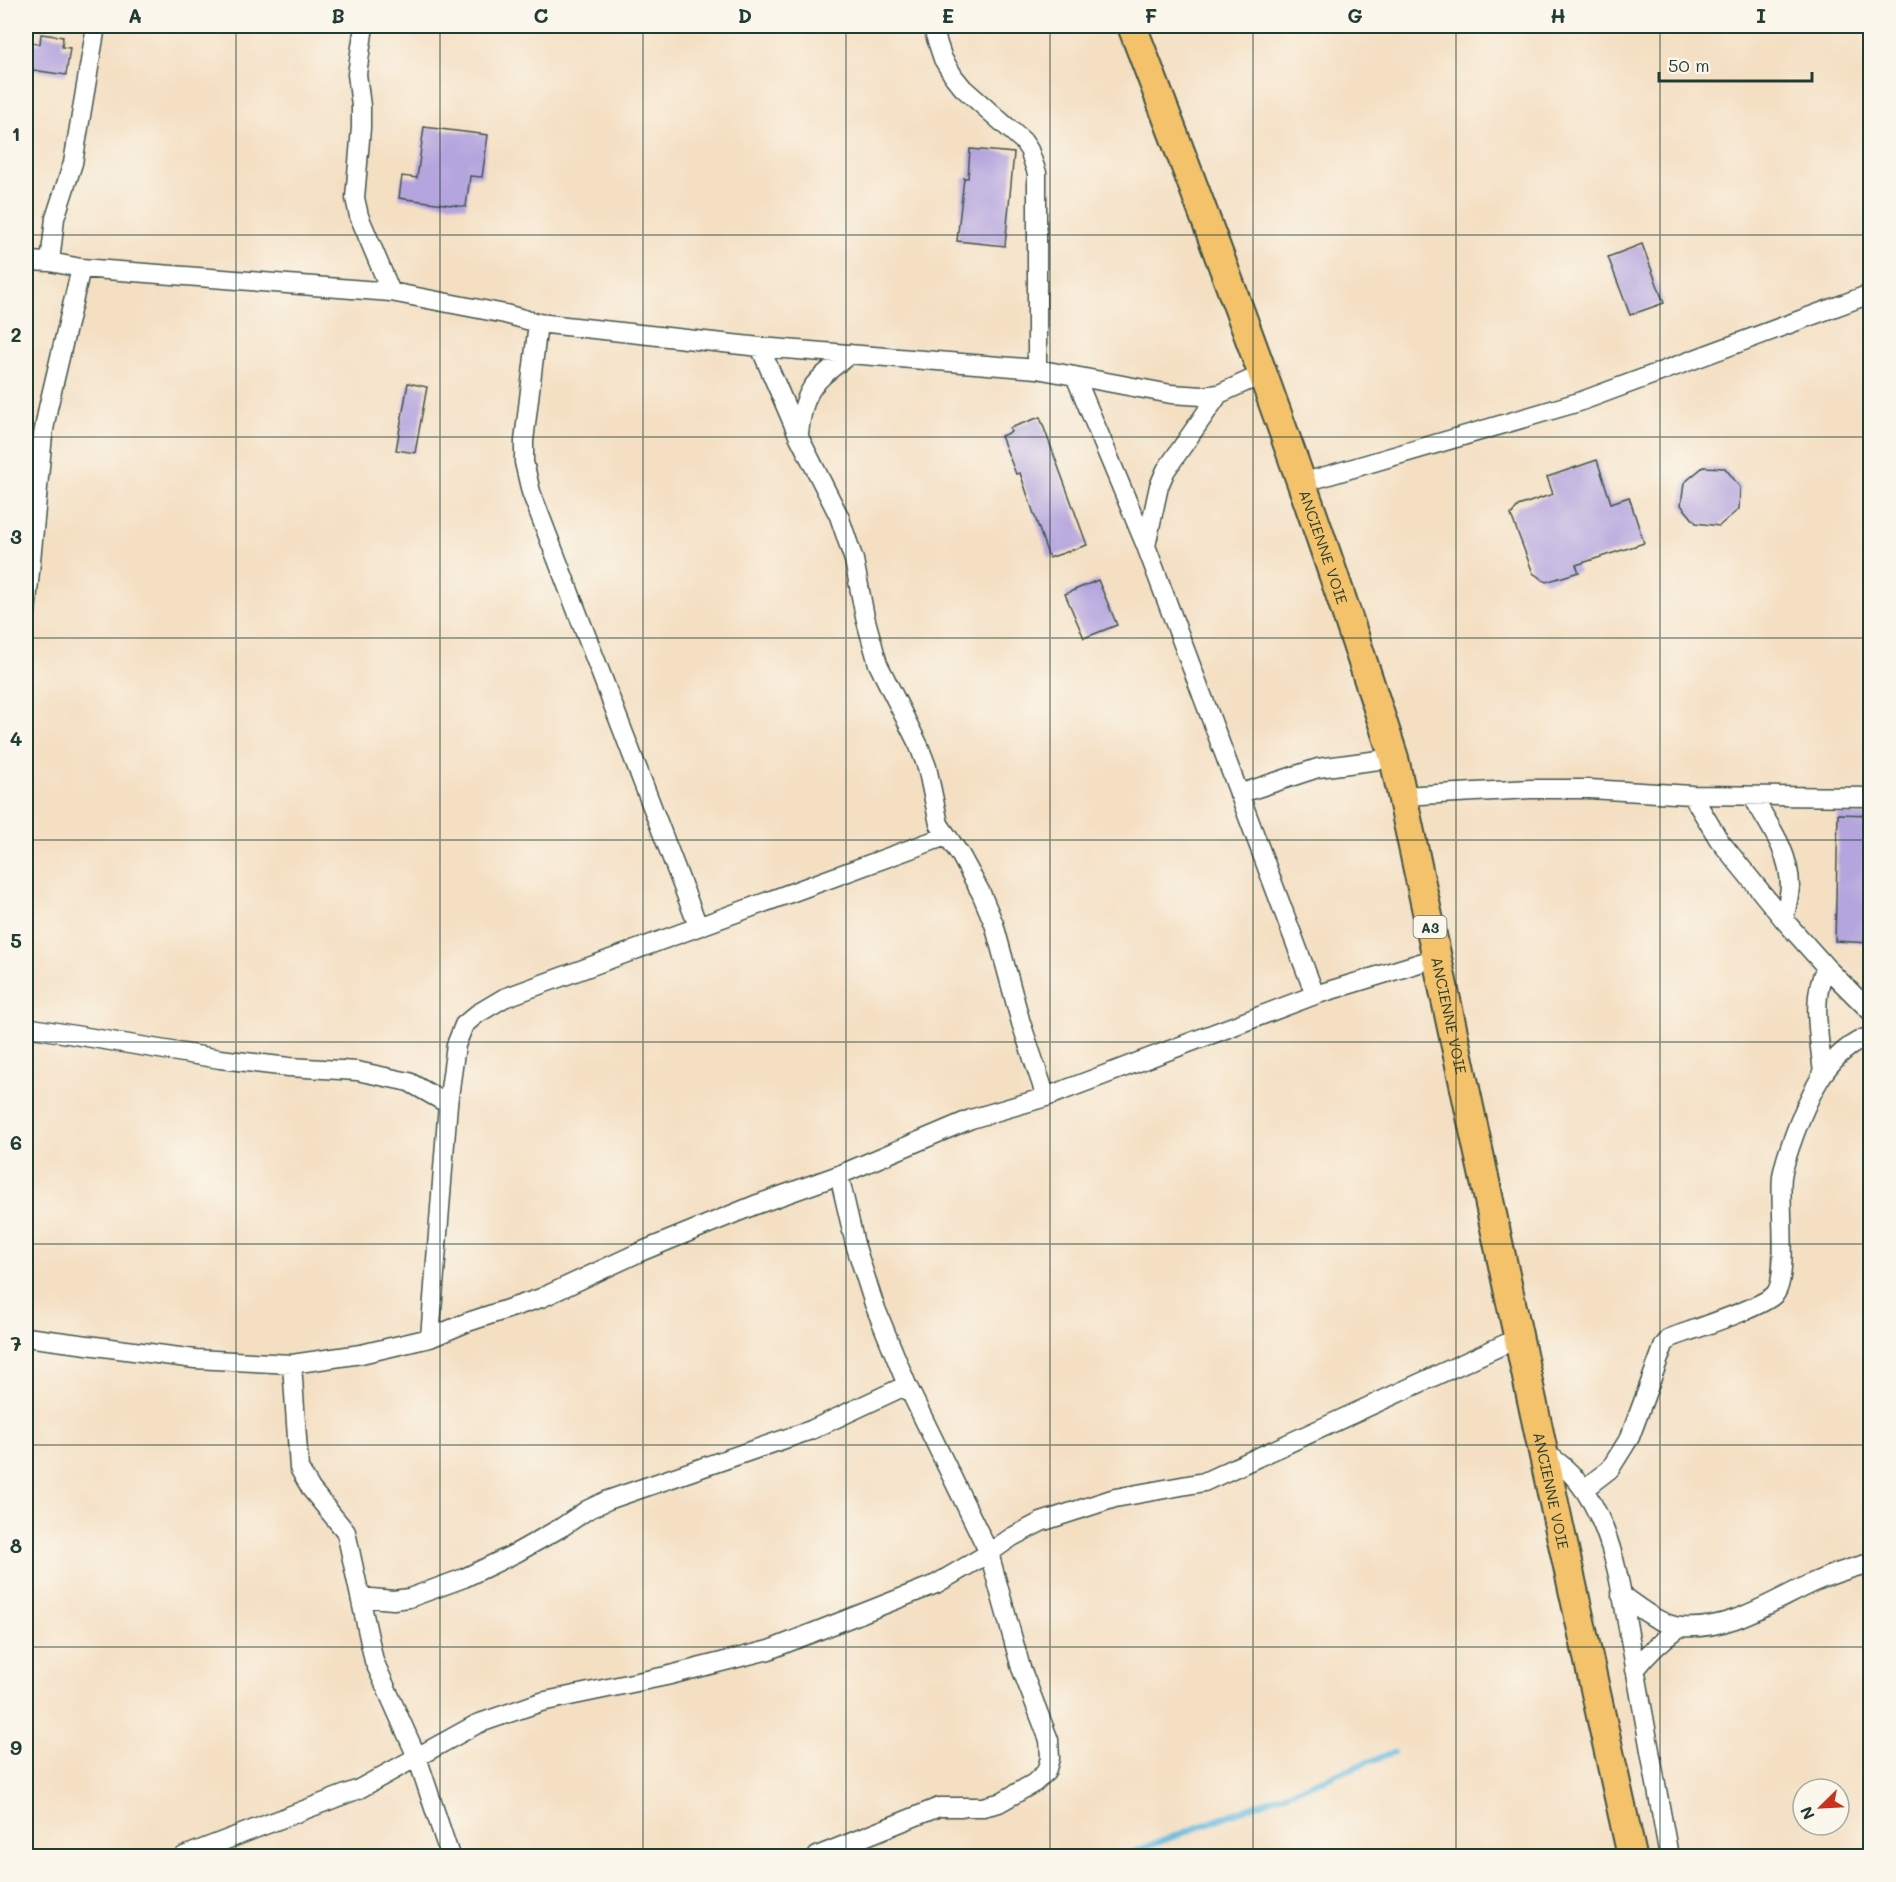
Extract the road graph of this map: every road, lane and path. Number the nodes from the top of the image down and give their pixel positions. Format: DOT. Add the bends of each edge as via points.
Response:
graph roads {
  1 [pos="96,26"];
  2 [pos="364,26"];
  3 [pos="932,26"];
  4 [pos="1132,26"];
  5 [pos="26,261"];
  6 [pos="50,262"];
  7 [pos="81,268"];
  8 [pos="391,292"];
  9 [pos="1870,294"];
  10 [pos="537,323"];
  11 [pos="760,347"];
  12 [pos="850,354"];
  13 [pos="1037,369"];
  14 [pos="1263,374"];
  15 [pos="1075,376"];
  16 [pos="1219,394"];
  17 [pos="798,435"];
  18 [pos="1302,483"];
  19 [pos="1146,546"];
  20 [pos="26,613"];
  21 [pos="1394,758"];
  22 [pos="1239,794"];
  23 [pos="1692,795"];
  24 [pos="1402,796"];
  25 [pos="1752,796"];
  26 [pos="1870,797"];
  27 [pos="946,836"];
  28 [pos="1784,920"];
  29 [pos="698,927"];
  30 [pos="1436,958"];
  31 [pos="1826,967"];
  32 [pos="1315,995"];
  33 [pos="1870,1011"];
  34 [pos="26,1027"];
  35 [pos="1870,1036"];
  36 [pos="1823,1074"];
  37 [pos="1046,1097"];
  38 [pos="448,1104"];
  39 [pos="839,1175"];
  40 [pos="26,1337"];
  41 [pos="430,1338"];
  42 [pos="1518,1338"];
  43 [pos="292,1364"];
  44 [pos="907,1385"];
  45 [pos="1545,1453"];
  46 [pos="1584,1489"];
  47 [pos="989,1553"];
  48 [pos="1870,1563"];
  49 [pos="1621,1595"];
  50 [pos="360,1597"];
  51 [pos="1680,1627"];
  52 [pos="1635,1670"];
  53 [pos="417,1757"];
  54 [pos="184,1857"];
  55 [pos="450,1857"];
  56 [pos="817,1857"];
  57 [pos="1632,1857"];
  58 [pos="1669,1857"];
  1 -- 6 [label="street" via="73,163 55,218"];
  2 -- 8 [label="street" via="357,74 361,128 355,198"];
  3 -- 13 [label="street" via="954,77 1023,141 1033,159 1037,173"];
  4 -- 14 [label="main road, ANCIENNE VOIE / A3"];
  5 -- 6 [label="street"];
  6 -- 7 [label="street"];
  7 -- 8 [label="street"];
  7 -- 20 [label="street" via="43,435"];
  8 -- 10 [label="street"];
  9 -- 18 [label="street" via="1579,402"];
  10 -- 11 [label="street"];
  10 -- 29 [label="street" via="524,441 531,492"];
  11 -- 12 [label="street"];
  11 -- 17 [label="street"];
  12 -- 13 [label="street"];
  12 -- 17 [label="street" via="807,393"];
  13 -- 15 [label="street"];
  14 -- 16 [label="street"];
  14 -- 18 [label="main road, ANCIENNE VOIE / A3"];
  15 -- 16 [label="street" via="1171,394"];
  15 -- 19 [label="street"];
  16 -- 19 [label="street" via="1166,470"];
  17 -- 27 [label="street" via="839,516 854,560 878,664 919,746 939,824"];
  18 -- 21 [label="main road, ANCIENNE VOIE / A3"];
  19 -- 22 [label="street"];
  21 -- 22 [label="street" via="1318,768"];
  21 -- 24 [label="main road, ANCIENNE VOIE / A3"];
  22 -- 32 [label="street"];
  23 -- 24 [label="street" via="1531,789"];
  23 -- 25 [label="street"];
  23 -- 28 [label="street" via="1719,840"];
  24 -- 30 [label="main road, ANCIENNE VOIE / A3"];
  25 -- 26 [label="street"];
  25 -- 28 [label="street" via="1786,859 1790,887"];
  27 -- 29 [label="street"];
  27 -- 37 [label="street" via="961,855 994,924"];
  28 -- 31 [label="street"];
  29 -- 38 [label="street" via="504,998 477,1014 464,1025 456,1045"];
  30 -- 32 [label="street"];
  30 -- 42 [label="main road, ANCIENNE VOIE / A3"];
  31 -- 33 [label="street"];
  31 -- 36 [label="street" via="1818,1000"];
  32 -- 37 [label="street"];
  34 -- 38 [label="street" via="220,1059 357,1071 409,1082"];
  35 -- 36 [label="street" via="1844,1049"];
  36 -- 46 [label="street" via="1800,1119 1784,1166 1782,1258 1775,1294 1757,1305 1670,1338 1630,1437 1610,1468"];
  37 -- 39 [label="street" via="971,1119"];
  38 -- 41 [label="street"];
  39 -- 41 [label="street" via="755,1205 541,1298"];
  39 -- 44 [label="street" via="874,1304"];
  40 -- 43 [label="street" via="195,1359"];
  41 -- 43 [label="street"];
  42 -- 45 [label="main road, ANCIENNE VOIE / A3"];
  42 -- 47 [label="street" via="1215,1478 1115,1498 1041,1522"];
  43 -- 50 [label="street" via="300,1468 311,1489 346,1532"];
  44 -- 47 [label="street"];
  44 -- 50 [label="street" via="811,1430 608,1500 464,1578 409,1598"];
  45 -- 46 [label="street" via="1570,1471"];
  45 -- 57 [label="main road, ANCIENNE VOIE / A3"];
  46 -- 49 [label="street" via="1610,1544"];
  47 -- 53 [label="street" via="936,1584 769,1650 541,1702 477,1724"];
  47 -- 56 [label="street" via="1022,1668 1049,1740 1046,1772 999,1803 939,1807"];
  48 -- 51 [label="street" via="1815,1582 1739,1619"];
  49 -- 51 [label="street" via="1658,1620"];
  49 -- 52 [label="street"];
  50 -- 53 [label="street" via="374,1661"];
  51 -- 52 [label="street" via="1663,1638"];
  52 -- 58 [label="street"];
  53 -- 54 [label="street" via="359,1789"];
  53 -- 55 [label="street"];
}
